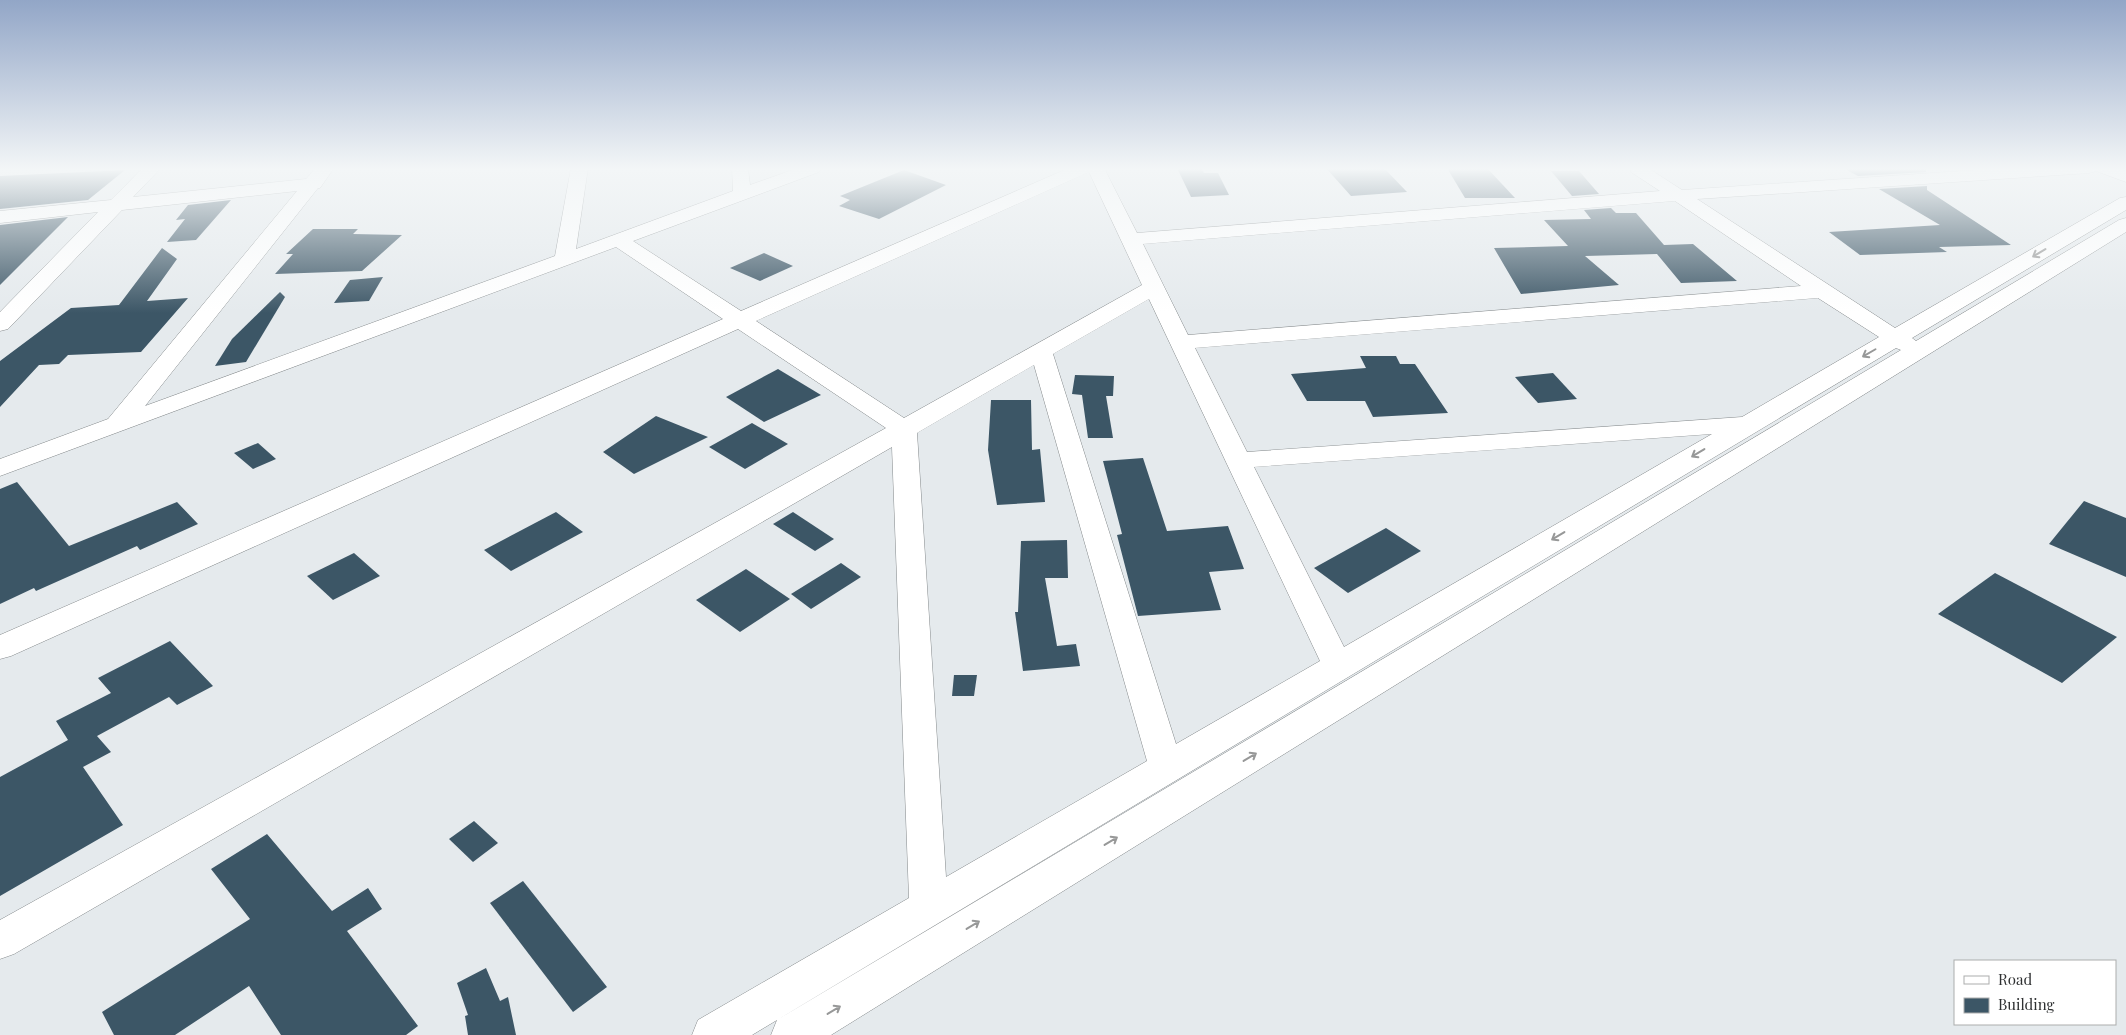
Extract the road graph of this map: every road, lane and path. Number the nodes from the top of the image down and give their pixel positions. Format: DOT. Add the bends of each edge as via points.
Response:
graph roads {
  1 [pos="105,216"];
  2 [pos="287,216"];
  3 [pos="572,216"];
  4 [pos="682,216"];
  5 [pos="974,216"];
  6 [pos="1120,216"];
  7 [pos="1412,216"];
  8 [pos="1708,216"];
  9 [pos="2104,216"];
  10 [pos="2126,224"];
  11 [pos="1131,239"];
  12 [pos="618,240"];
  13 [pos="564,260"];
  14 [pos="1154,287"];
  15 [pos="1822,291"];
  16 [pos="739,320"];
  17 [pos="0,324"];
  18 [pos="1181,342"];
  19 [pos="1906,344"];
  20 [pos="1040,352"];
  21 [pos="1748,424"];
  22 [pos="117,425"];
  23 [pos="904,429"];
  24 [pos="1238,460"];
  25 [pos="0,468"];
  26 [pos="0,648"];
  27 [pos="1338,666"];
  28 [pos="1166,768"];
  29 [pos="929,907"];
  30 [pos="0,941"];
  31 [pos="713,1035"];
  32 [pos="792,1035"];
  1 -- 17 [label="street"];
  2 -- 22 [label="street"];
  3 -- 13 [label="street"];
  4 -- 12 [label="street"];
  5 -- 16 [label="street"];
  6 -- 11 [label="street"];
  7 -- 11 [label="street"];
  8 -- 15 [label="street"];
  9 -- 19 [label="street, one-way"];
  10 -- 19 [label="street"];
  11 -- 14 [label="street"];
  12 -- 13 [label="street"];
  12 -- 16 [label="street"];
  13 -- 22 [label="street"];
  14 -- 18 [label="street"];
  14 -- 20 [label="street"];
  15 -- 18 [label="street"];
  15 -- 19 [label="street"];
  16 -- 23 [label="street"];
  16 -- 26 [label="street"];
  18 -- 24 [label="street"];
  19 -- 21 [label="street, one-way"];
  32 -- 19 [label="street, one-way"];
  20 -- 23 [label="street"];
  20 -- 28 [label="street"];
  21 -- 24 [label="street"];
  21 -- 27 [label="street, one-way"];
  22 -- 25 [label="street"];
  23 -- 29 [label="street"];
  23 -- 30 [label="street"];
  24 -- 27 [label="street"];
  27 -- 28 [label="street"];
  28 -- 29 [label="street"];
  29 -- 31 [label="street"];
}
